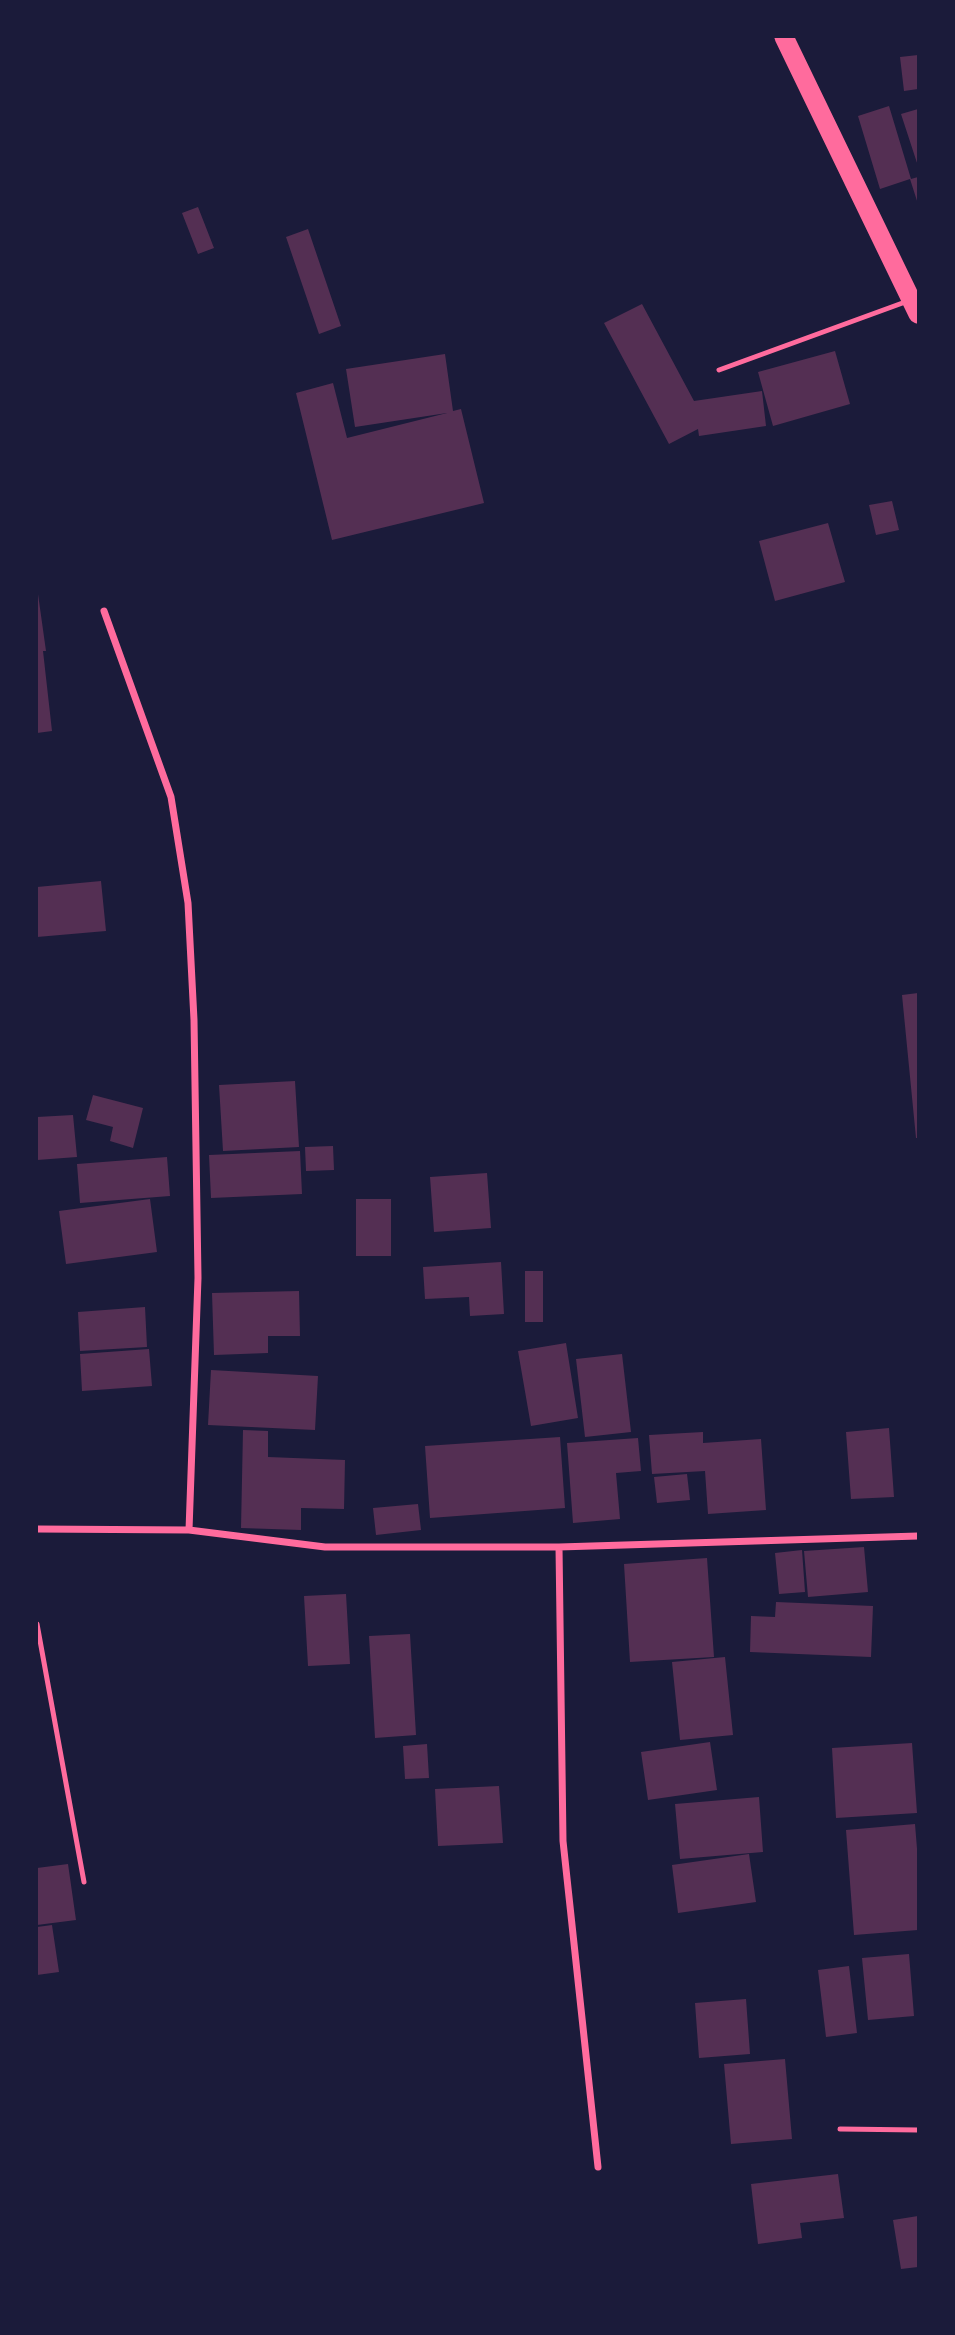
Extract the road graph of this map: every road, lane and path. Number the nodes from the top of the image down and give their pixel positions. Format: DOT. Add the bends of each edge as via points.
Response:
graph roads {
  1 [pos="784,37"];
  2 [pos="914,307"];
  3 [pos="719,370"];
  4 [pos="104,611"];
  5 [pos="37,1529"];
  6 [pos="189,1530"];
  7 [pos="918,1536"];
  8 [pos="559,1547"];
  9 [pos="37,1624"];
  10 [pos="83,1882"];
  11 [pos="841,2129"];
  12 [pos="918,2130"];
  13 [pos="598,2167"];
  1 -- 2 [label="highway"];
  2 -- 3 [label="lane"];
  4 -- 6 [label="street" via="171,797 188,903 198,1278"];
  5 -- 6 [label="street"];
  6 -- 8 [label="street" via="325,1547"];
  7 -- 8 [label="street"];
  8 -- 13 [label="street" via="563,1841"];
  9 -- 10 [label="lane"];
  11 -- 12 [label="lane"];
}
